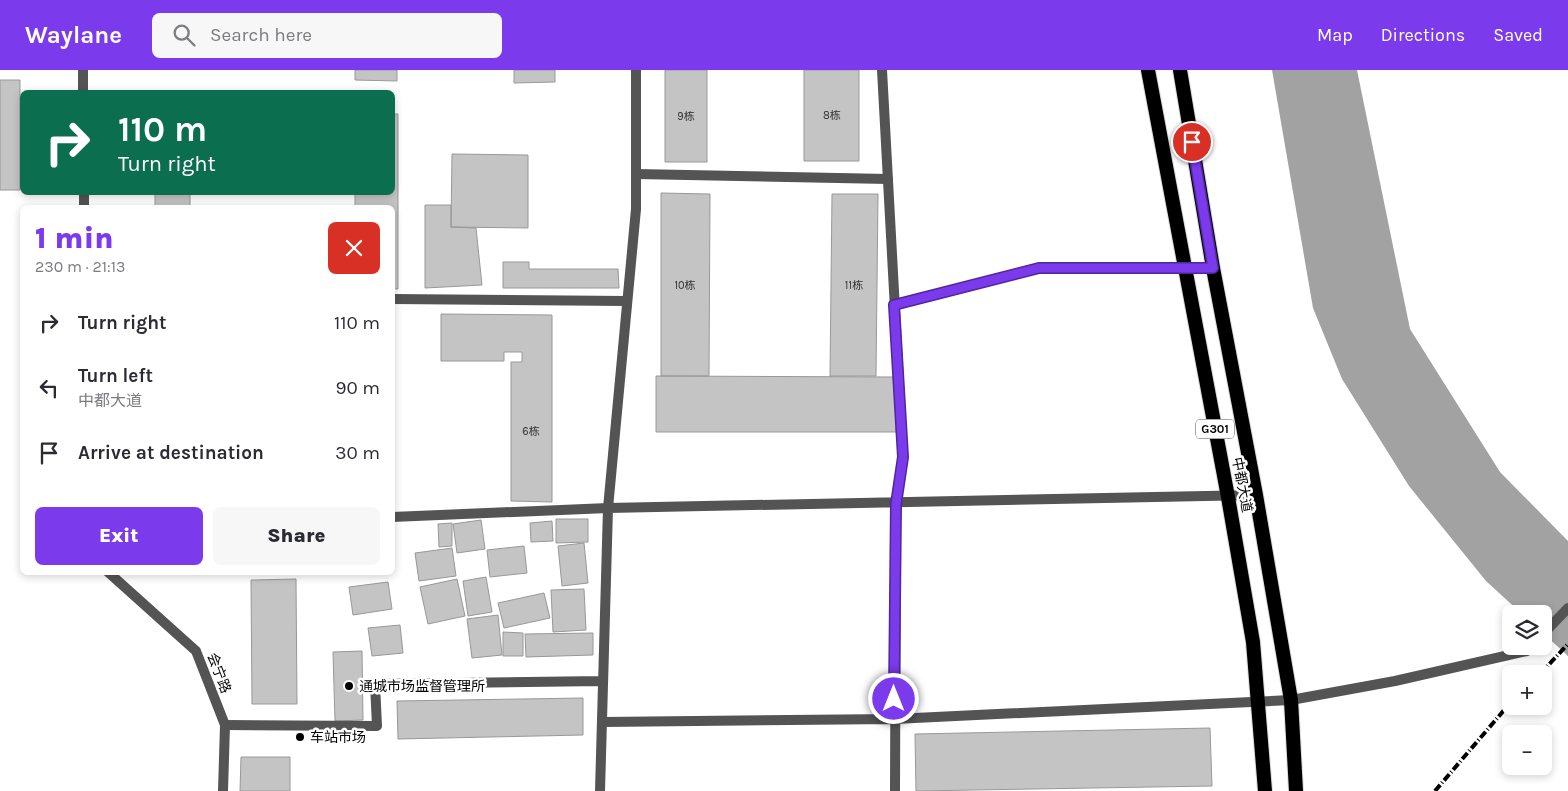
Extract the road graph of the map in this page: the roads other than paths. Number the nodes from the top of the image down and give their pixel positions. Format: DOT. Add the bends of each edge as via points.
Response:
graph roads {
  1 [pos="83,70"];
  2 [pos="636,70"];
  3 [pos="882,70"];
  4 [pos="1148,70"];
  5 [pos="1180,70"];
  6 [pos="84,90"];
  7 [pos="636,174"];
  8 [pos="888,179"];
  9 [pos="1213,268"];
  10 [pos="1184,269"];
  11 [pos="395,300"];
  12 [pos="627,301"];
  13 [pos="894,305"];
  14 [pos="1256,495"];
  15 [pos="1228,497"];
  16 [pos="896,504"];
  17 [pos="608,508"];
  18 [pos="395,517"];
  19 [pos="111,575"];
  20 [pos="1568,608"];
  21 [pos="1552,625"];
  22 [pos="1504,655"];
  23 [pos="602,681"];
  24 [pos="1259,700"];
  25 [pos="1291,700"];
  26 [pos="894,719"];
  27 [pos="603,722"];
  28 [pos="224,725"];
  29 [pos="223,791"];
  30 [pos="600,791"];
  31 [pos="895,791"];
  32 [pos="1265,791"];
  33 [pos="1296,791"];
  1 -- 6 [label="street"];
  2 -- 7 [label="street"];
  3 -- 8 [label="street"];
  4 -- 10 [label="highway, 中都大道 / G301"];
  5 -- 9 [label="highway, 中都大道 / G301"];
  7 -- 8 [label="street"];
  7 -- 12 [label="street" via="636,210"];
  8 -- 13 [label="street"];
  9 -- 10 [label="street"];
  9 -- 14 [label="highway, 中都大道 / G301"];
  10 -- 13 [label="street" via="1039,268"];
  10 -- 15 [label="highway, 中都大道 / G301"];
  11 -- 12 [label="street"];
  12 -- 17 [label="street"];
  13 -- 16 [label="street" via="903,457"];
  14 -- 15 [label="street"];
  14 -- 25 [label="highway, 中都大道 / G301"];
  15 -- 16 [label="street"];
  15 -- 24 [label="highway, 中都大道 / G301" via="1253,642"];
  16 -- 17 [label="street"];
  16 -- 26 [label="street"];
  17 -- 18 [label="street"];
  17 -- 23 [label="street"];
  19 -- 28 [label="street, 会宁路" via="196,651"];
  20 -- 21 [label="street"];
  22 -- 25 [label="street" via="1395,681"];
  23 -- 27 [label="street"];
  23 -- 28 [label="street" via="375,684 377,726"];
  24 -- 25 [label="street"];
  24 -- 26 [label="street"];
  24 -- 32 [label="highway, 中都大道 / G301"];
  25 -- 33 [label="highway, 中都大道 / G301"];
  26 -- 27 [label="street"];
  26 -- 31 [label="street"];
  27 -- 30 [label="street"];
  28 -- 29 [label="street, 会宁路"];
}
